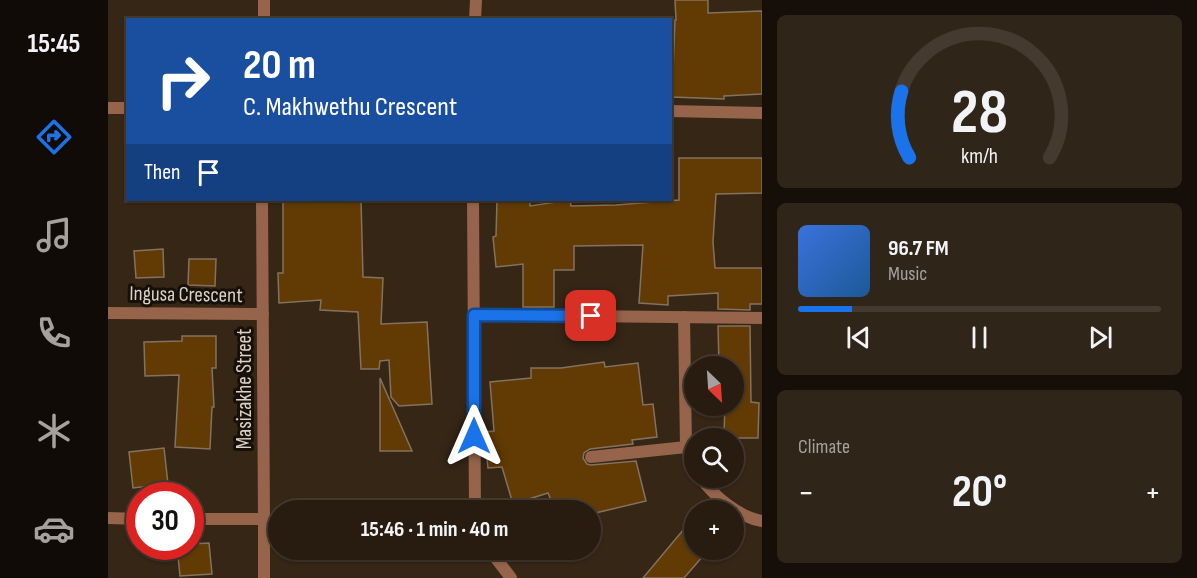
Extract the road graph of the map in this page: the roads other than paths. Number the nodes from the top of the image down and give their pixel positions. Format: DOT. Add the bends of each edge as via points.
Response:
graph roads {
  1 [pos="264,0"];
  2 [pos="476,0"];
  3 [pos="264,18"];
  4 [pos="475,18"];
  5 [pos="108,108"];
  6 [pos="126,108"];
  7 [pos="672,111"];
  8 [pos="762,113"];
  9 [pos="262,201"];
  10 [pos="473,201"];
  11 [pos="108,313"];
  12 [pos="263,314"];
  13 [pos="474,315"];
  14 [pos="684,317"];
  15 [pos="762,318"];
  16 [pos="686,428"];
  17 [pos="684,447"];
  18 [pos="591,457"];
  19 [pos="709,488"];
  20 [pos="475,500"];
  21 [pos="108,518"];
  22 [pos="126,519"];
  23 [pos="204,519"];
  24 [pos="264,519"];
  25 [pos="762,521"];
  26 [pos="497,560"];
  27 [pos="264,578"];
  28 [pos="511,578"];
  1 -- 3 [label="street"];
  2 -- 4 [label="street"];
  5 -- 6 [label="street"];
  7 -- 8 [label="street"];
  9 -- 12 [label="street, Masizakhe Street"];
  10 -- 13 [label="street"];
  11 -- 12 [label="street, Ingusa Crescent"];
  12 -- 24 [label="street, Masizakhe Street"];
  13 -- 14 [label="street"];
  13 -- 20 [label="street"];
  14 -- 15 [label="street"];
  14 -- 16 [label="street"];
  17 -- 18 [label="street"];
  19 -- 25 [label="street" via="751,519"];
  21 -- 22 [label="street"];
  23 -- 24 [label="street"];
  24 -- 27 [label="street, Masizakhe Street"];
  26 -- 28 [label="street"];
}
